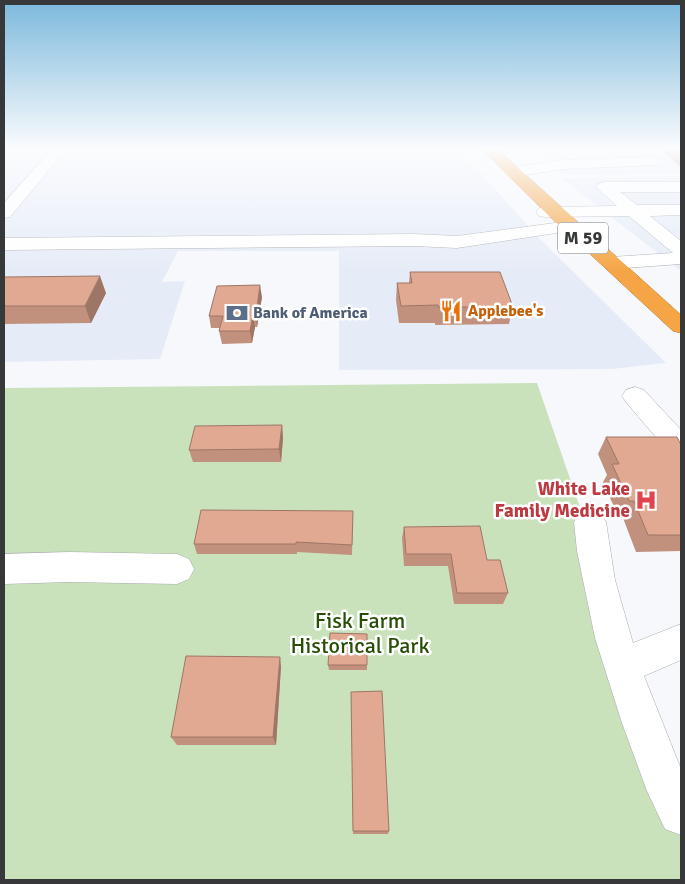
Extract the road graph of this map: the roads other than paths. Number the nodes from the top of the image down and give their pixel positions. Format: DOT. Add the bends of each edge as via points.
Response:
graph roads {
  1 [pos="24,189"];
  2 [pos="531,189"];
  3 [pos="607,189"];
  4 [pos="632,210"];
  5 [pos="681,210"];
  6 [pos="554,211"];
  7 [pos="4,213"];
  8 [pos="570,226"];
  9 [pos="414,240"];
  10 [pos="4,244"];
  11 [pos="679,249"];
  12 [pos="611,263"];
  13 [pos="681,326"];
  14 [pos="634,396"];
  15 [pos="681,448"];
  16 [pos="590,522"];
  17 [pos="4,569"];
  18 [pos="177,569"];
  19 [pos="681,642"];
  20 [pos="623,666"];
  21 [pos="681,813"];
  1 -- 7 [label="lane"];
  2 -- 6 [label="highway, M 59"];
  3 -- 4 [label="lane"];
  4 -- 5 [label="lane"];
  4 -- 6 [label="lane"];
  4 -- 11 [label="lane"];
  6 -- 8 [label="highway, M 59"];
  6 -- 9 [label="lane" via="444,228"];
  8 -- 9 [label="lane" via="457,242"];
  8 -- 12 [label="highway, M 59"];
  9 -- 10 [label="lane"];
  11 -- 12 [label="lane"];
  12 -- 13 [label="highway, M 59"];
  14 -- 15 [label="lane"];
  16 -- 20 [label="lane" via="598,583"];
  17 -- 18 [label="lane"];
  19 -- 20 [label="lane"];
  20 -- 21 [label="lane" via="639,716"];
}
